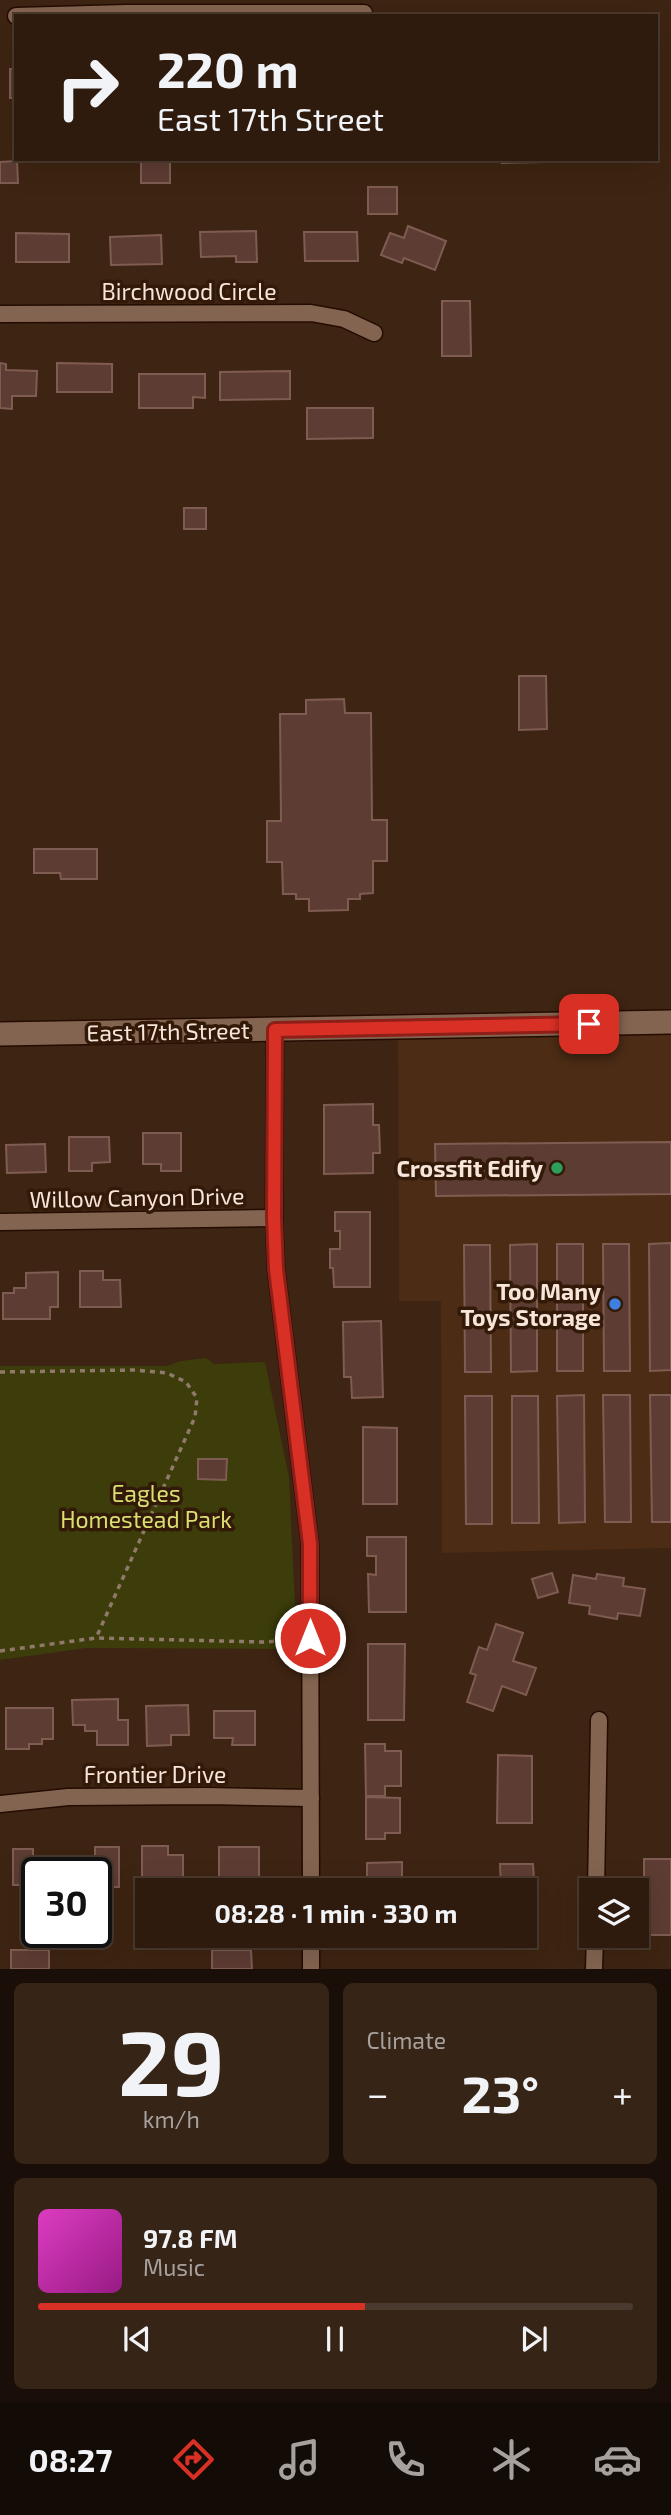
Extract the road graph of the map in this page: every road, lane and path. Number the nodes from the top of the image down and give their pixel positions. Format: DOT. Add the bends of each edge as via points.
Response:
graph roads {
  1 [pos="364,13"];
  2 [pos="90,14"];
  3 [pos="0,314"];
  4 [pos="374,333"];
  5 [pos="671,1022"];
  6 [pos="275,1030"];
  7 [pos="0,1034"];
  8 [pos="274,1218"];
  9 [pos="0,1222"];
  10 [pos="0,1373"];
  11 [pos="96,1638"];
  12 [pos="310,1638"];
  13 [pos="0,1651"];
  14 [pos="599,1720"];
  15 [pos="311,1798"];
  16 [pos="0,1804"];
  17 [pos="311,1878"];
  18 [pos="596,1878"];
  19 [pos="311,1948"];
  20 [pos="595,1948"];
  21 [pos="311,1969"];
  22 [pos="594,1969"];
  1 -- 2 [label="street"];
  3 -- 4 [label="street, Birchwood Circle" via="311,313 344,319"];
  5 -- 6 [label="main road, East 17th Street"];
  6 -- 7 [label="main road, East 17th Street"];
  6 -- 8 [label="street"];
  8 -- 9 [label="street, Willow Canyon Drive"];
  8 -- 12 [label="street" via="276,1269 310,1544"];
  10 -- 11 [label="path" via="167,1373 186,1382 197,1398 195,1417"];
  11 -- 12 [label="path" via="264,1642"];
  11 -- 13 [label="path"];
  12 -- 15 [label="street"];
  14 -- 18 [label="street"];
  15 -- 16 [label="street, Frontier Drive" via="68,1797"];
  15 -- 17 [label="street"];
  19 -- 21 [label="street"];
  20 -- 22 [label="street"];
}
